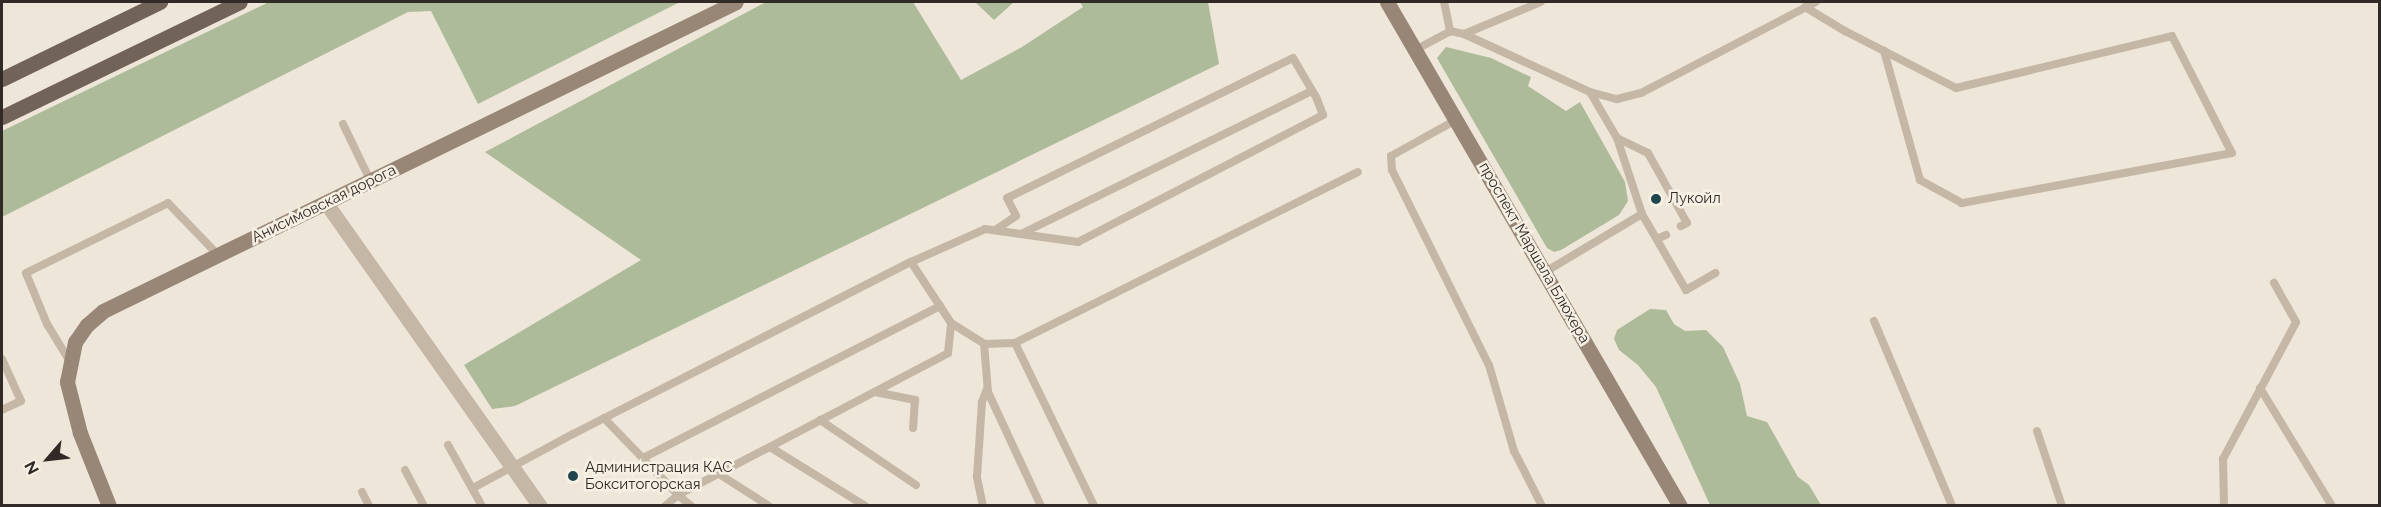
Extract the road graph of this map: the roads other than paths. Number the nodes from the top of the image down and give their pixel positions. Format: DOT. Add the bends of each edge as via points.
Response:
graph roads {
  1 [pos="159,2"];
  2 [pos="240,2"];
  3 [pos="736,2"];
  4 [pos="1387,2"];
  5 [pos="1444,2"];
  6 [pos="1541,2"];
  7 [pos="1816,2"];
  8 [pos="1805,7"];
  9 [pos="1450,31"];
  10 [pos="1464,34"];
  11 [pos="1415,50"];
  12 [pos="1884,51"];
  13 [pos="2,79"];
  14 [pos="1312,91"];
  15 [pos="1590,92"];
  16 [pos="2,117"];
  17 [pos="1456,120"];
  18 [pos="343,124"];
  19 [pos="1617,138"];
  20 [pos="1358,172"];
  21 [pos="371,182"];
  22 [pos="326,203"];
  23 [pos="1642,214"];
  24 [pos="1681,226"];
  25 [pos="994,230"];
  26 [pos="1022,234"];
  27 [pos="1666,235"];
  28 [pos="1657,239"];
  29 [pos="219,255"];
  30 [pos="911,262"];
  31 [pos="1545,272"];
  32 [pos="1715,273"];
  33 [pos="2274,282"];
  34 [pos="940,306"];
  35 [pos="1874,321"];
  36 [pos="951,323"];
  37 [pos="1015,343"];
  38 [pos="984,344"];
  39 [pos="2,359"];
  40 [pos="69,360"];
  41 [pos="987,387"];
  42 [pos="2260,388"];
  43 [pos="875,392"];
  44 [pos="2,410"];
  45 [pos="604,418"];
  46 [pos="820,420"];
  47 [pos="913,428"];
  48 [pos="2037,431"];
  49 [pos="448,445"];
  50 [pos="770,447"];
  51 [pos="643,458"];
  52 [pos="510,466"];
  53 [pos="405,470"];
  54 [pos="719,474"];
  55 [pos="916,485"];
  56 [pos="473,488"];
  57 [pos="362,492"];
  58 [pos="678,495"];
  59 [pos="109,506"];
  60 [pos="369,506"];
  61 [pos="424,506"];
  62 [pos="482,506"];
  63 [pos="540,506"];
  64 [pos="665,506"];
  65 [pos="691,506"];
  66 [pos="769,506"];
  67 [pos="865,506"];
  68 [pos="983,506"];
  69 [pos="1041,506"];
  70 [pos="1094,506"];
  71 [pos="1542,506"];
  72 [pos="1680,506"];
  73 [pos="1952,506"];
  74 [pos="2062,506"];
  75 [pos="2224,506"];
  76 [pos="2332,506"];
  1 -- 13 [label="main road"];
  2 -- 16 [label="main road"];
  3 -- 21 [label="street, Анисимовская дорога"];
  4 -- 11 [label="street, проспект Маршала Блюхера"];
  5 -- 9 [label="lane"];
  6 -- 10 [label="lane"];
  7 -- 8 [label="lane"];
  8 -- 12 [label="lane"];
  8 -- 15 [label="lane" via="1641,93 1617,99"];
  9 -- 10 [label="lane"];
  9 -- 11 [label="lane"];
  10 -- 15 [label="lane"];
  11 -- 17 [label="street, проспект Маршала Блюхера"];
  12 -- 12 [label="lane" via="1920,180 1962,204 2232,153 2172,36 1956,88"];
  14 -- 25 [label="lane" via="1293,58 1007,198 1016,216"];
  14 -- 26 [label="lane"];
  14 -- 26 [label="lane" via="1323,115 1078,242"];
  15 -- 19 [label="lane"];
  17 -- 31 [label="street, проспект Маршала Блюхера"];
  17 -- 71 [label="lane" via="1391,156 1392,170 1489,365 1514,451"];
  18 -- 21 [label="lane"];
  19 -- 23 [label="lane"];
  19 -- 24 [label="lane" via="1648,153 1687,223"];
  20 -- 37 [label="lane"];
  21 -- 22 [label="street, Анисимовская дорога"];
  22 -- 29 [label="street, Анисимовская дорога"];
  22 -- 52 [label="street"];
  23 -- 28 [label="lane"];
  23 -- 31 [label="lane"];
  25 -- 26 [label="lane"];
  25 -- 30 [label="lane" via="985,228"];
  27 -- 28 [label="lane"];
  28 -- 32 [label="lane" via="1686,290"];
  29 -- 40 [label="street, Анисимовская дорога" via="103,311 75,342"];
  29 -- 40 [label="lane" via="168,203 26,273 47,324"];
  30 -- 34 [label="lane"];
  30 -- 45 [label="lane"];
  31 -- 72 [label="street, проспект Маршала Блюхера"];
  33 -- 42 [label="lane" via="2296,322"];
  34 -- 36 [label="lane"];
  34 -- 51 [label="lane"];
  35 -- 73 [label="lane"];
  36 -- 38 [label="lane"];
  36 -- 43 [label="lane" via="948,353"];
  37 -- 38 [label="lane"];
  37 -- 70 [label="lane"];
  38 -- 41 [label="lane"];
  39 -- 44 [label="lane" via="21,401"];
  40 -- 59 [label="street, Анисимовская дорога" via="67,382 72,406"];
  41 -- 68 [label="lane" via="981,402 977,477"];
  41 -- 69 [label="lane"];
  42 -- 75 [label="lane" via="2223,459"];
  42 -- 76 [label="lane"];
  43 -- 46 [label="lane"];
  43 -- 47 [label="lane" via="915,400"];
  45 -- 51 [label="lane"];
  45 -- 52 [label="lane"];
  46 -- 50 [label="lane"];
  46 -- 55 [label="lane"];
  48 -- 74 [label="lane"];
  49 -- 56 [label="lane"];
  50 -- 54 [label="lane"];
  50 -- 67 [label="lane"];
  51 -- 58 [label="lane"];
  52 -- 56 [label="lane"];
  52 -- 63 [label="street"];
  53 -- 61 [label="lane"];
  54 -- 58 [label="lane"];
  54 -- 66 [label="lane"];
  56 -- 62 [label="lane"];
  57 -- 60 [label="lane"];
  58 -- 64 [label="lane"];
  58 -- 65 [label="lane"];
}
